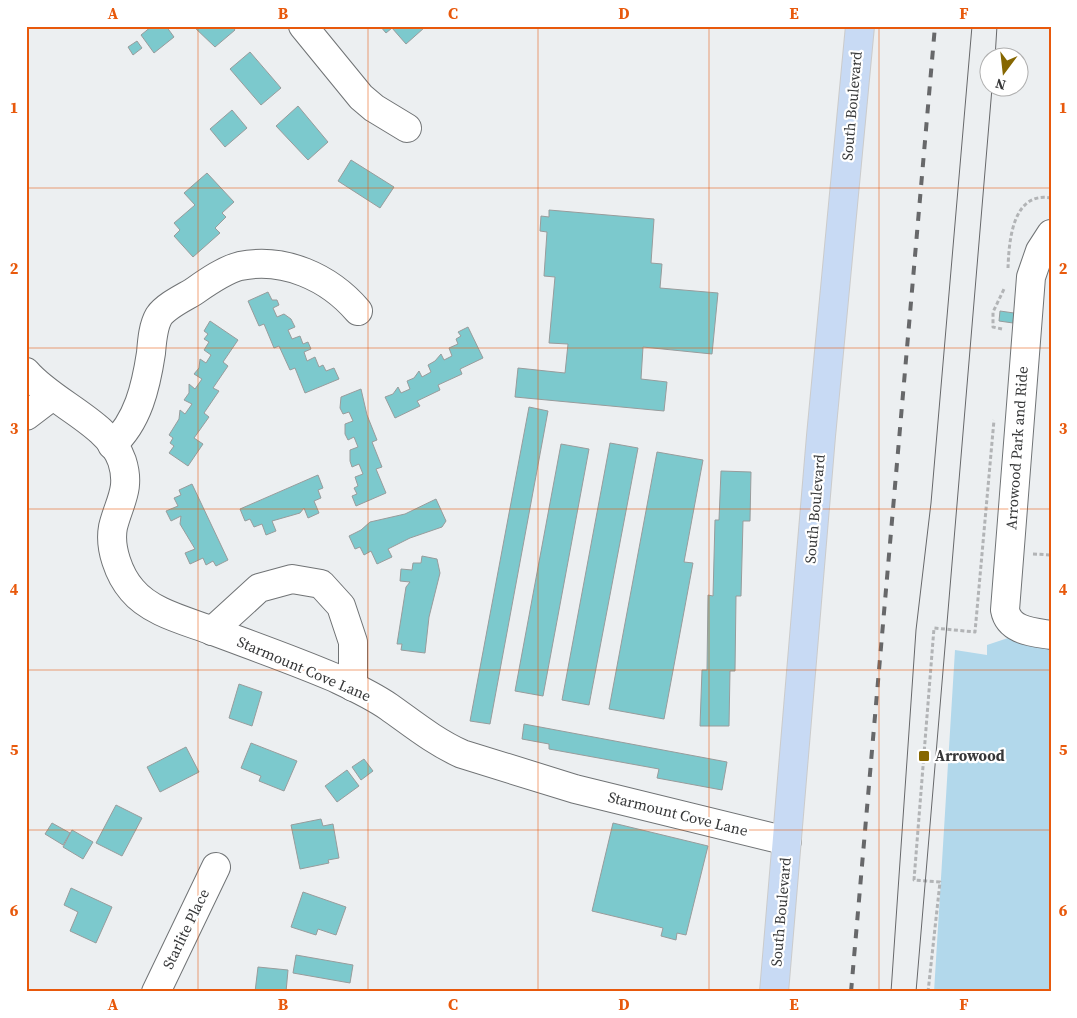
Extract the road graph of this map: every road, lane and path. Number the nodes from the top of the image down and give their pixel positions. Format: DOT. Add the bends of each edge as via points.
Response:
graph roads {
  1 [pos="303,26"];
  2 [pos="860,26"];
  3 [pos="407,128"];
  4 [pos="1051,198"];
  5 [pos="1051,234"];
  6 [pos="1007,273"];
  7 [pos="1006,281"];
  8 [pos="358,311"];
  9 [pos="1001,338"];
  10 [pos="26,372"];
  11 [pos="51,396"];
  12 [pos="26,416"];
  13 [pos="994,416"];
  14 [pos="112,445"];
  15 [pos="1030,554"];
  16 [pos="1051,555"];
  17 [pos="212,630"];
  18 [pos="1051,635"];
  19 [pos="353,687"];
  20 [pos="788,842"];
  21 [pos="216,867"];
  22 [pos="156,992"];
  23 [pos="774,992"];
  24 [pos="928,992"];
  1 -- 3 [label="street" via="362,97"];
  2 -- 20 [label="main road, South Boulevard"];
  4 -- 6 [label="path" via="1032,200 1016,217 1012,226"];
  5 -- 18 [label="street, Arrowood Park and Ride" via="1040,251 1031,277 1005,610 1006,617 1017,627"];
  7 -- 9 [label="path" via="993,312 993,327 1002,328"];
  8 -- 14 [label="street" via="312,274 291,267 261,264 238,267 204,284 160,314 138,405 130,426"];
  10 -- 11 [label="street, Starmount Cove Lane"];
  11 -- 12 [label="street"];
  11 -- 14 [label="street, Starmount Cove Lane" via="105,434"];
  13 -- 24 [label="path" via="975,632 934,628 914,880 940,882"];
  14 -- 17 [label="street, Starmount Cove Lane" via="121,460 124,474 123,502 113,527 117,563 132,590 144,601"];
  15 -- 16 [label="path"];
  17 -- 19 [label="street, Starmount Cove Lane"];
  17 -- 19 [label="street" via="259,588 292,579 321,584 341,606 353,642"];
  19 -- 20 [label="street, Starmount Cove Lane" via="462,754 575,789"];
  20 -- 23 [label="main road, South Boulevard"];
  21 -- 22 [label="street, Starlite Place"];
}
